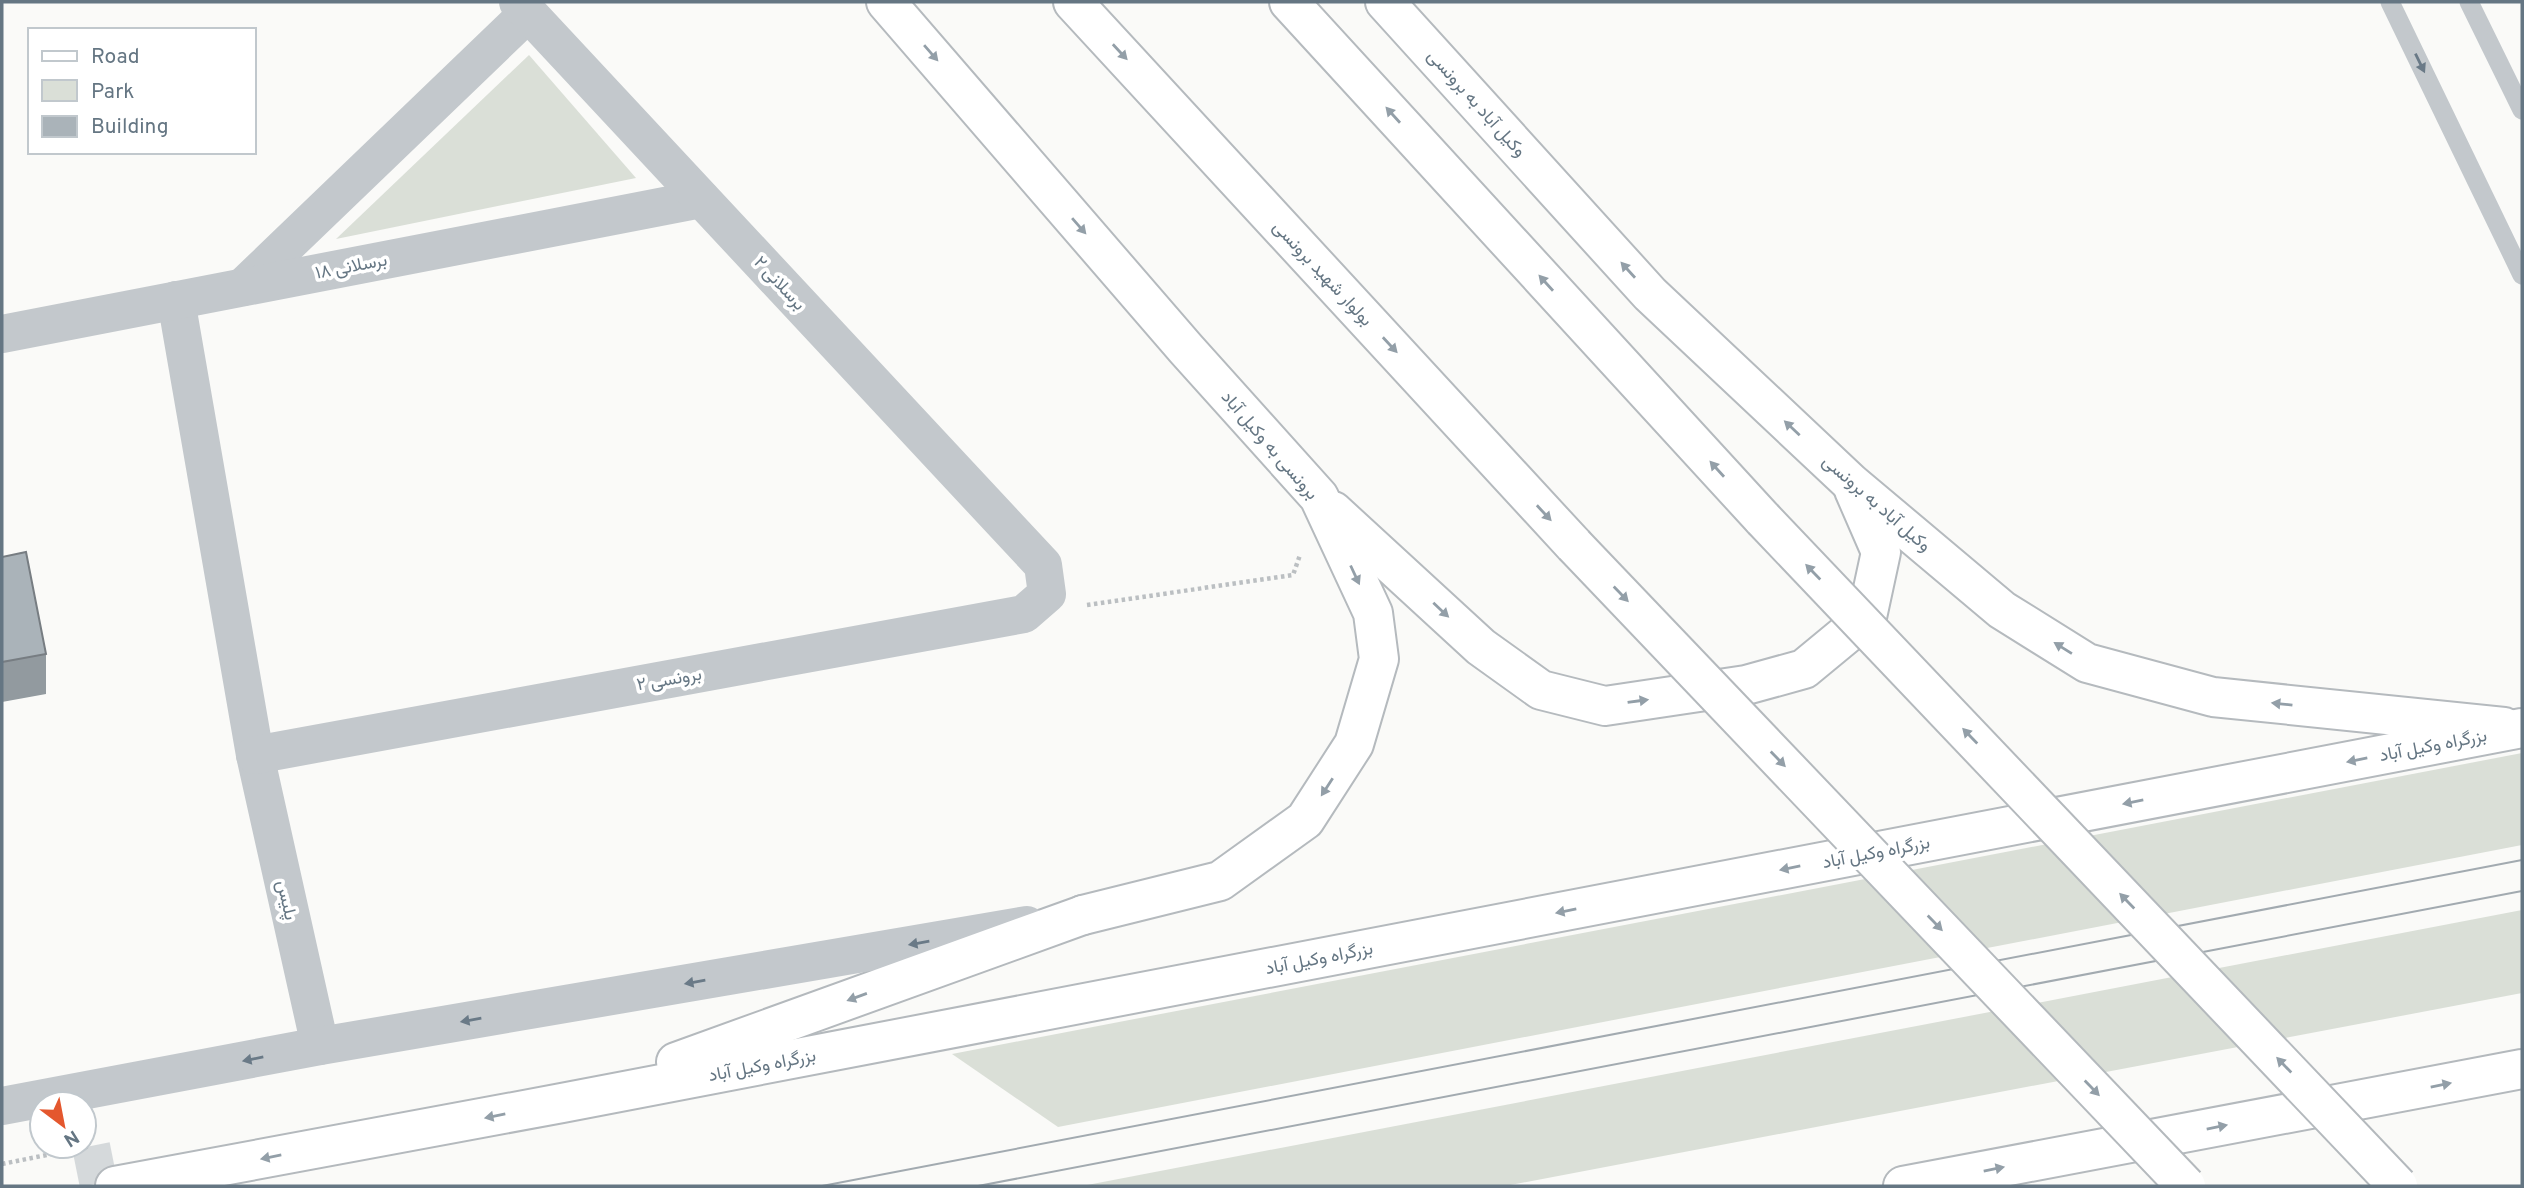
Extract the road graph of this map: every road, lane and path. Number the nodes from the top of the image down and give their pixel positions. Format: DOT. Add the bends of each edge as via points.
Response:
graph roads {
  1 [pos="886,2"];
  2 [pos="1073,2"];
  3 [pos="1289,2"];
  4 [pos="1385,2"];
  5 [pos="2390,2"];
  6 [pos="2469,2"];
  7 [pos="523,7"];
  8 [pos="2522,110"];
  9 [pos="701,199"];
  10 [pos="2522,275"];
  11 [pos="243,287"];
  12 [pos="176,300"];
  13 [pos="2,334"];
  14 [pos="1851,483"];
  15 [pos="1319,498"];
  16 [pos="1024,614"];
  17 [pos="2521,728"];
  18 [pos="255,755"];
  19 [pos="1083,915"];
  20 [pos="320,1046"];
  21 [pos="2522,1069"];
  22 [pos="562,1103"];
  23 [pos="2,1106"];
  24 [pos="28,1159"];
  25 [pos="2,1164"];
  26 [pos="115,1186"];
  27 [pos="1903,1186"];
  28 [pos="2186,1186"];
  29 [pos="2398,1186"];
  1 -- 15 [label="main road, برونسی به وکیل آباد, one-way"];
  2 -- 28 [label="main road, بولوار شهید برونسی, one-way, bridge" via="1574,545"];
  29 -- 3 [label="main road, one-way, bridge" via="1763,519"];
  14 -- 4 [label="main road, وکیل آباد به برونسی, one-way" via="1650,294"];
  5 -- 10 [label="lane, one-way"];
  6 -- 8 [label="lane"];
  7 -- 9 [label="street, برسلانی ۲"];
  7 -- 11 [label="street"];
  9 -- 11 [label="street, برسلانی ۱۸"];
  9 -- 16 [label="street, برسلانی ۲" via="1043,565 1047,594"];
  11 -- 12 [label="street, برسلانی ۱۸"];
  12 -- 13 [label="street, برسلانی ۱۸"];
  12 -- 18 [label="street, پلیس"];
  15 -- 14 [label="main road, one-way" via="1481,646 1541,690 1605,706 1746,685 1804,668 1867,617 1881,552"];
  17 -- 14 [label="main road, وکیل آباد به برونسی, one-way" via="2213,697 2087,663 2002,610"];
  15 -- 16 [label="path" via="1293,575"];
  15 -- 19 [label="main road, برونسی به وکیل آباد, one-way" via="1373,613 1379,659 1354,744 1305,820 1220,881"];
  16 -- 18 [label="street, برونسی ۲"];
  17 -- 22 [label="main road, بزرگراه وکیل آباد, one-way"];
  18 -- 20 [label="street, پلیس"];
  19 -- 20 [label="street, one-way"];
  19 -- 22 [label="main road, برونسی به وکیل آباد, one-way"];
  20 -- 23 [label="street, one-way"];
  27 -- 21 [label="main road, one-way"];
  22 -- 26 [label="main road, بزرگراه وکیل آباد, one-way"];
  24 -- 25 [label="path"];
}
